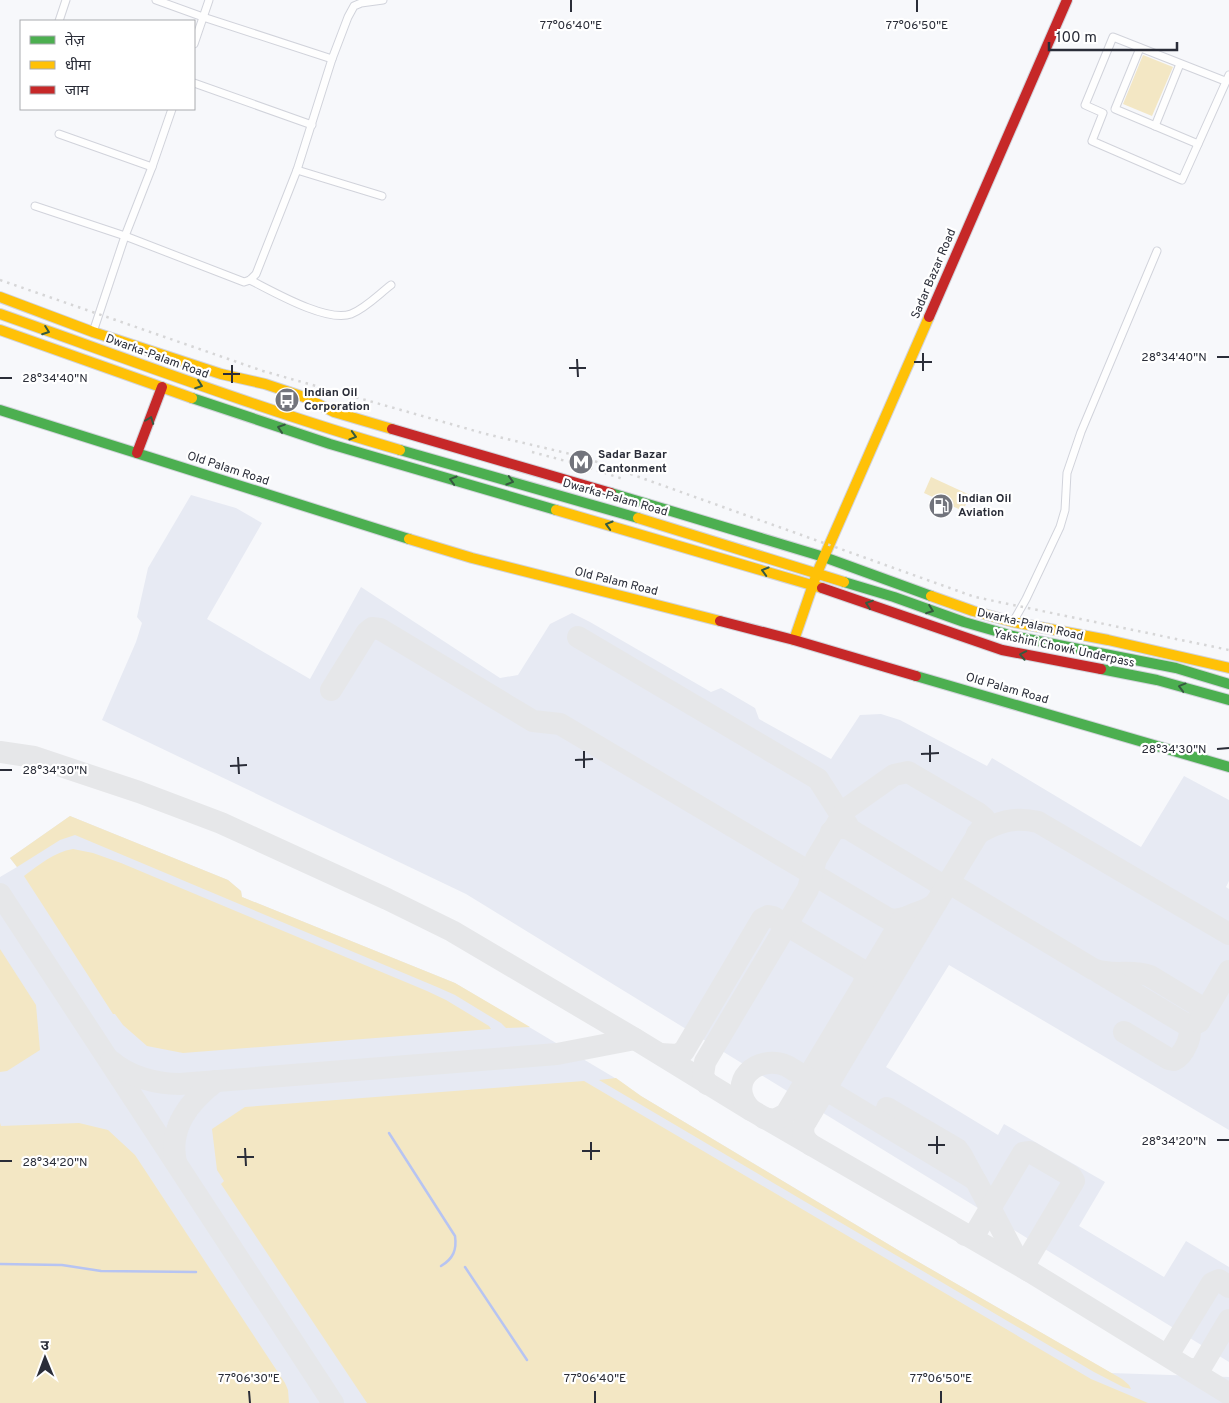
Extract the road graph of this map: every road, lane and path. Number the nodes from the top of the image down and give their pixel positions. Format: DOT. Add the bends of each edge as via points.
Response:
graph roads {
  1 [pos="66,0"];
  2 [pos="156,0"];
  3 [pos="209,0"];
  4 [pos="383,0"];
  5 [pos="1067,0"];
  6 [pos="364,1"];
  7 [pos="203,17"];
  8 [pos="59,20"];
  9 [pos="195,41"];
  10 [pos="1140,48"];
  11 [pos="332,59"];
  12 [pos="1180,64"];
  13 [pos="1227,78"];
  14 [pos="195,83"];
  15 [pos="1115,109"];
  16 [pos="172,110"];
  17 [pos="1103,112"];
  18 [pos="312,125"];
  19 [pos="1155,126"];
  20 [pos="59,134"];
  21 [pos="1198,144"];
  22 [pos="152,167"];
  23 [pos="298,170"];
  24 [pos="382,196"];
  25 [pos="36,206"];
  26 [pos="125,236"];
  27 [pos="1157,251"];
  28 [pos="250,280"];
  29 [pos="391,285"];
  30 [pos="0,297"];
  31 [pos="0,314"];
  32 [pos="0,330"];
  33 [pos="93,332"];
  34 [pos="162,387"];
  35 [pos="0,410"];
  36 [pos="137,453"];
  37 [pos="824,558"];
  38 [pos="817,573"];
  39 [pos="812,584"];
  40 [pos="1012,622"];
  41 [pos="794,640"];
  42 [pos="1229,668"];
  43 [pos="1229,684"];
  44 [pos="1229,700"];
  45 [pos="1229,767"];
  1 -- 8 [label="street"];
  2 -- 7 [label="street"];
  3 -- 7 [label="street"];
  4 -- 6 [label="street"];
  5 -- 37 [label="street, Sadar Bazar Road"];
  6 -- 11 [label="street" via="354,6"];
  7 -- 9 [label="street"];
  7 -- 11 [label="street"];
  10 -- 12 [label="street"];
  10 -- 15 [label="street"];
  10 -- 17 [label="street" via="1113,38 1084,105"];
  11 -- 18 [label="street"];
  12 -- 13 [label="street"];
  12 -- 19 [label="street"];
  13 -- 21 [label="street"];
  14 -- 18 [label="street"];
  15 -- 17 [label="street"];
  15 -- 19 [label="street"];
  16 -- 22 [label="street"];
  17 -- 21 [label="street" via="1092,141 1182,180"];
  18 -- 23 [label="street"];
  19 -- 21 [label="street"];
  20 -- 22 [label="street"];
  22 -- 26 [label="street"];
  23 -- 24 [label="street"];
  23 -- 28 [label="street" via="256,274"];
  25 -- 26 [label="street"];
  26 -- 28 [label="street" via="244,282"];
  26 -- 33 [label="street"];
  27 -- 40 [label="street" via="1080,432 1067,473 1065,510 1060,526"];
  28 -- 29 [label="street" via="301,306 328,314 348,315"];
  30 -- 33 [label="street"];
  31 -- 38 [label="street, Dwarka-Palam Road, one-way" via="334,431"];
  32 -- 34 [label="street"];
  33 -- 37 [label="street" via="221,374 266,384 334,412"];
  36 -- 34 [label="street, one-way"];
  39 -- 34 [label="street, one-way" via="330,444"];
  35 -- 36 [label="street, Old Palam Road"];
  36 -- 41 [label="street, Old Palam Road" via="472,558"];
  37 -- 38 [label="street, Sadar Bazar Road"];
  37 -- 40 [label="street"];
  38 -- 39 [label="street, Sadar Bazar Road"];
  38 -- 43 [label="street, Dwarka-Palam Road, one-way" via="1013,636 1176,668"];
  39 -- 41 [label="street, Sadar Bazar Road"];
  44 -- 39 [label="street, Yakshini Chowk Underpass, one-way" via="1158,680 1002,650"];
  40 -- 42 [label="street"];
  41 -- 45 [label="street, Old Palam Road"];
}
